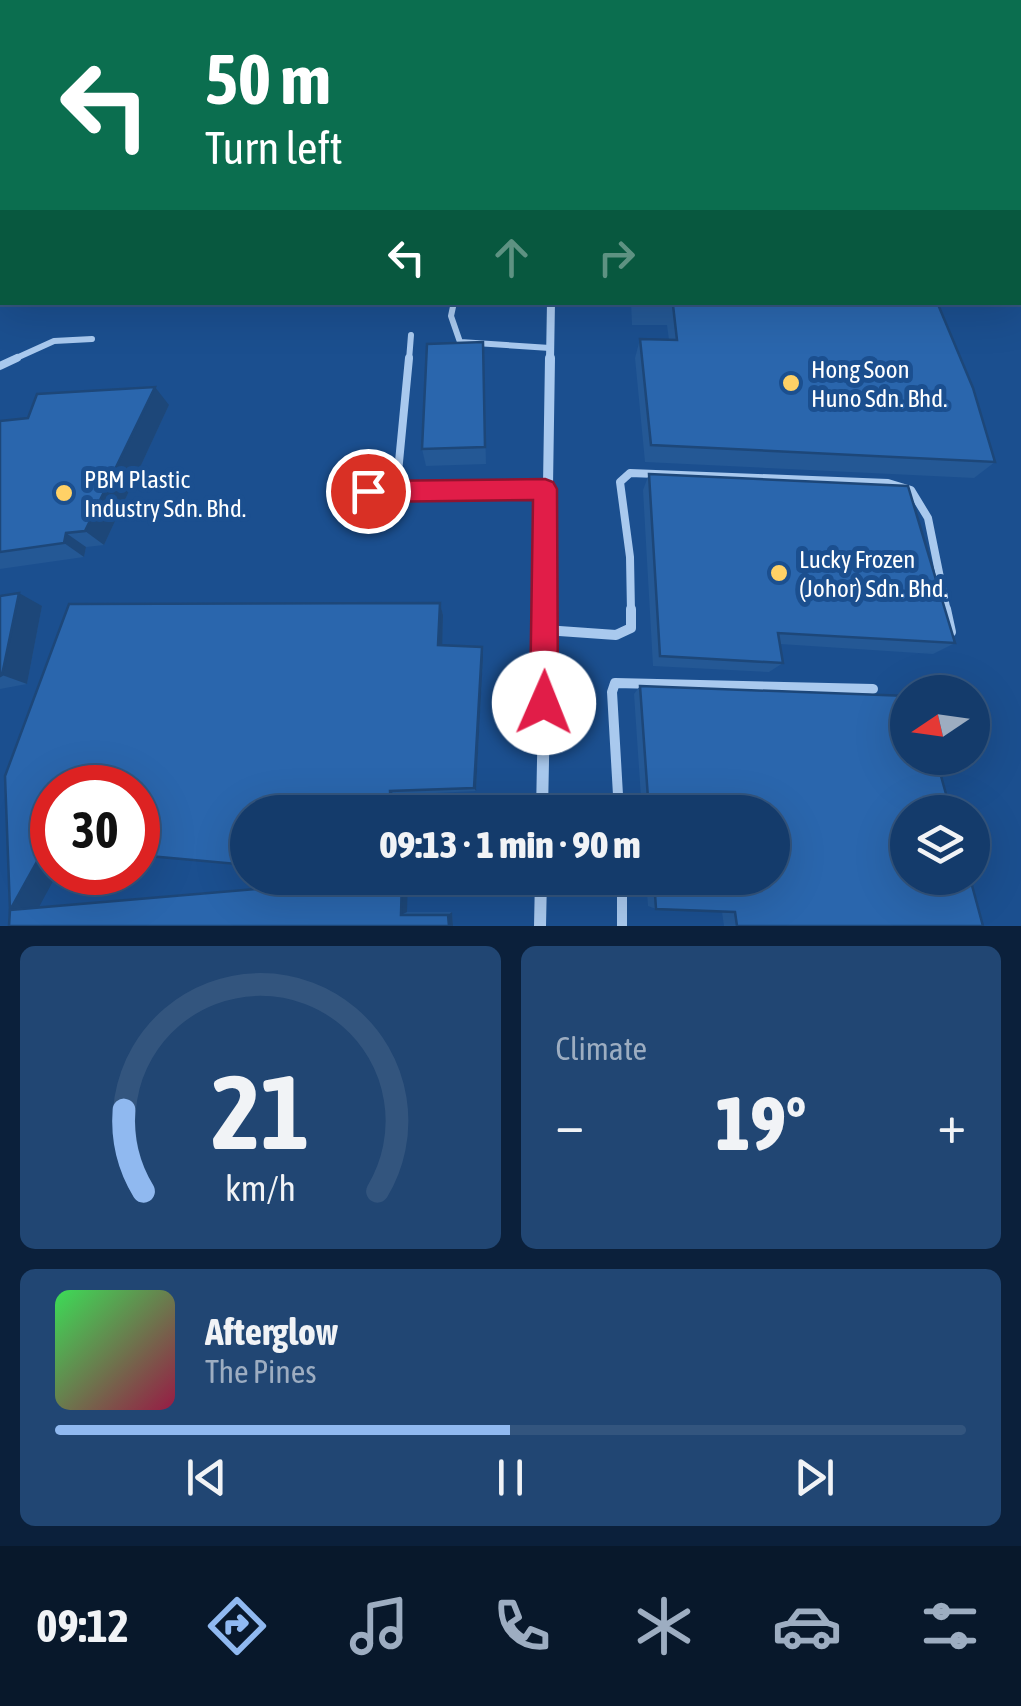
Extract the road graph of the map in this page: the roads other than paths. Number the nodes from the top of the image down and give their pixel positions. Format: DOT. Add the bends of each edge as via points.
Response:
graph roads {
  1 [pos="453,305"];
  2 [pos="551,305"];
  3 [pos="410,335"];
  4 [pos="92,338"];
  5 [pos="550,348"];
  6 [pos="0,366"];
  7 [pos="545,489"];
  8 [pos="368,491"];
  9 [pos="396,494"];
  10 [pos="545,630"];
  11 [pos="953,641"];
  12 [pos="873,688"];
  13 [pos="542,795"];
  14 [pos="617,795"];
  15 [pos="540,895"];
  16 [pos="622,895"];
  17 [pos="540,926"];
  18 [pos="622,926"];
  1 -- 5 [label="lane" via="460,342"];
  2 -- 5 [label="street"];
  3 -- 9 [label="lane"];
  4 -- 6 [label="lane" via="54,341"];
  5 -- 7 [label="street"];
  7 -- 9 [label="lane"];
  7 -- 10 [label="street"];
  8 -- 9 [label="lane"];
  10 -- 11 [label="lane" via="616,635 630,628 620,482 630,474 888,482 910,490 928,518"];
  10 -- 13 [label="street"];
  12 -- 14 [label="lane" via="615,683"];
  15 -- 17 [label="street"];
  16 -- 18 [label="lane"];
}
